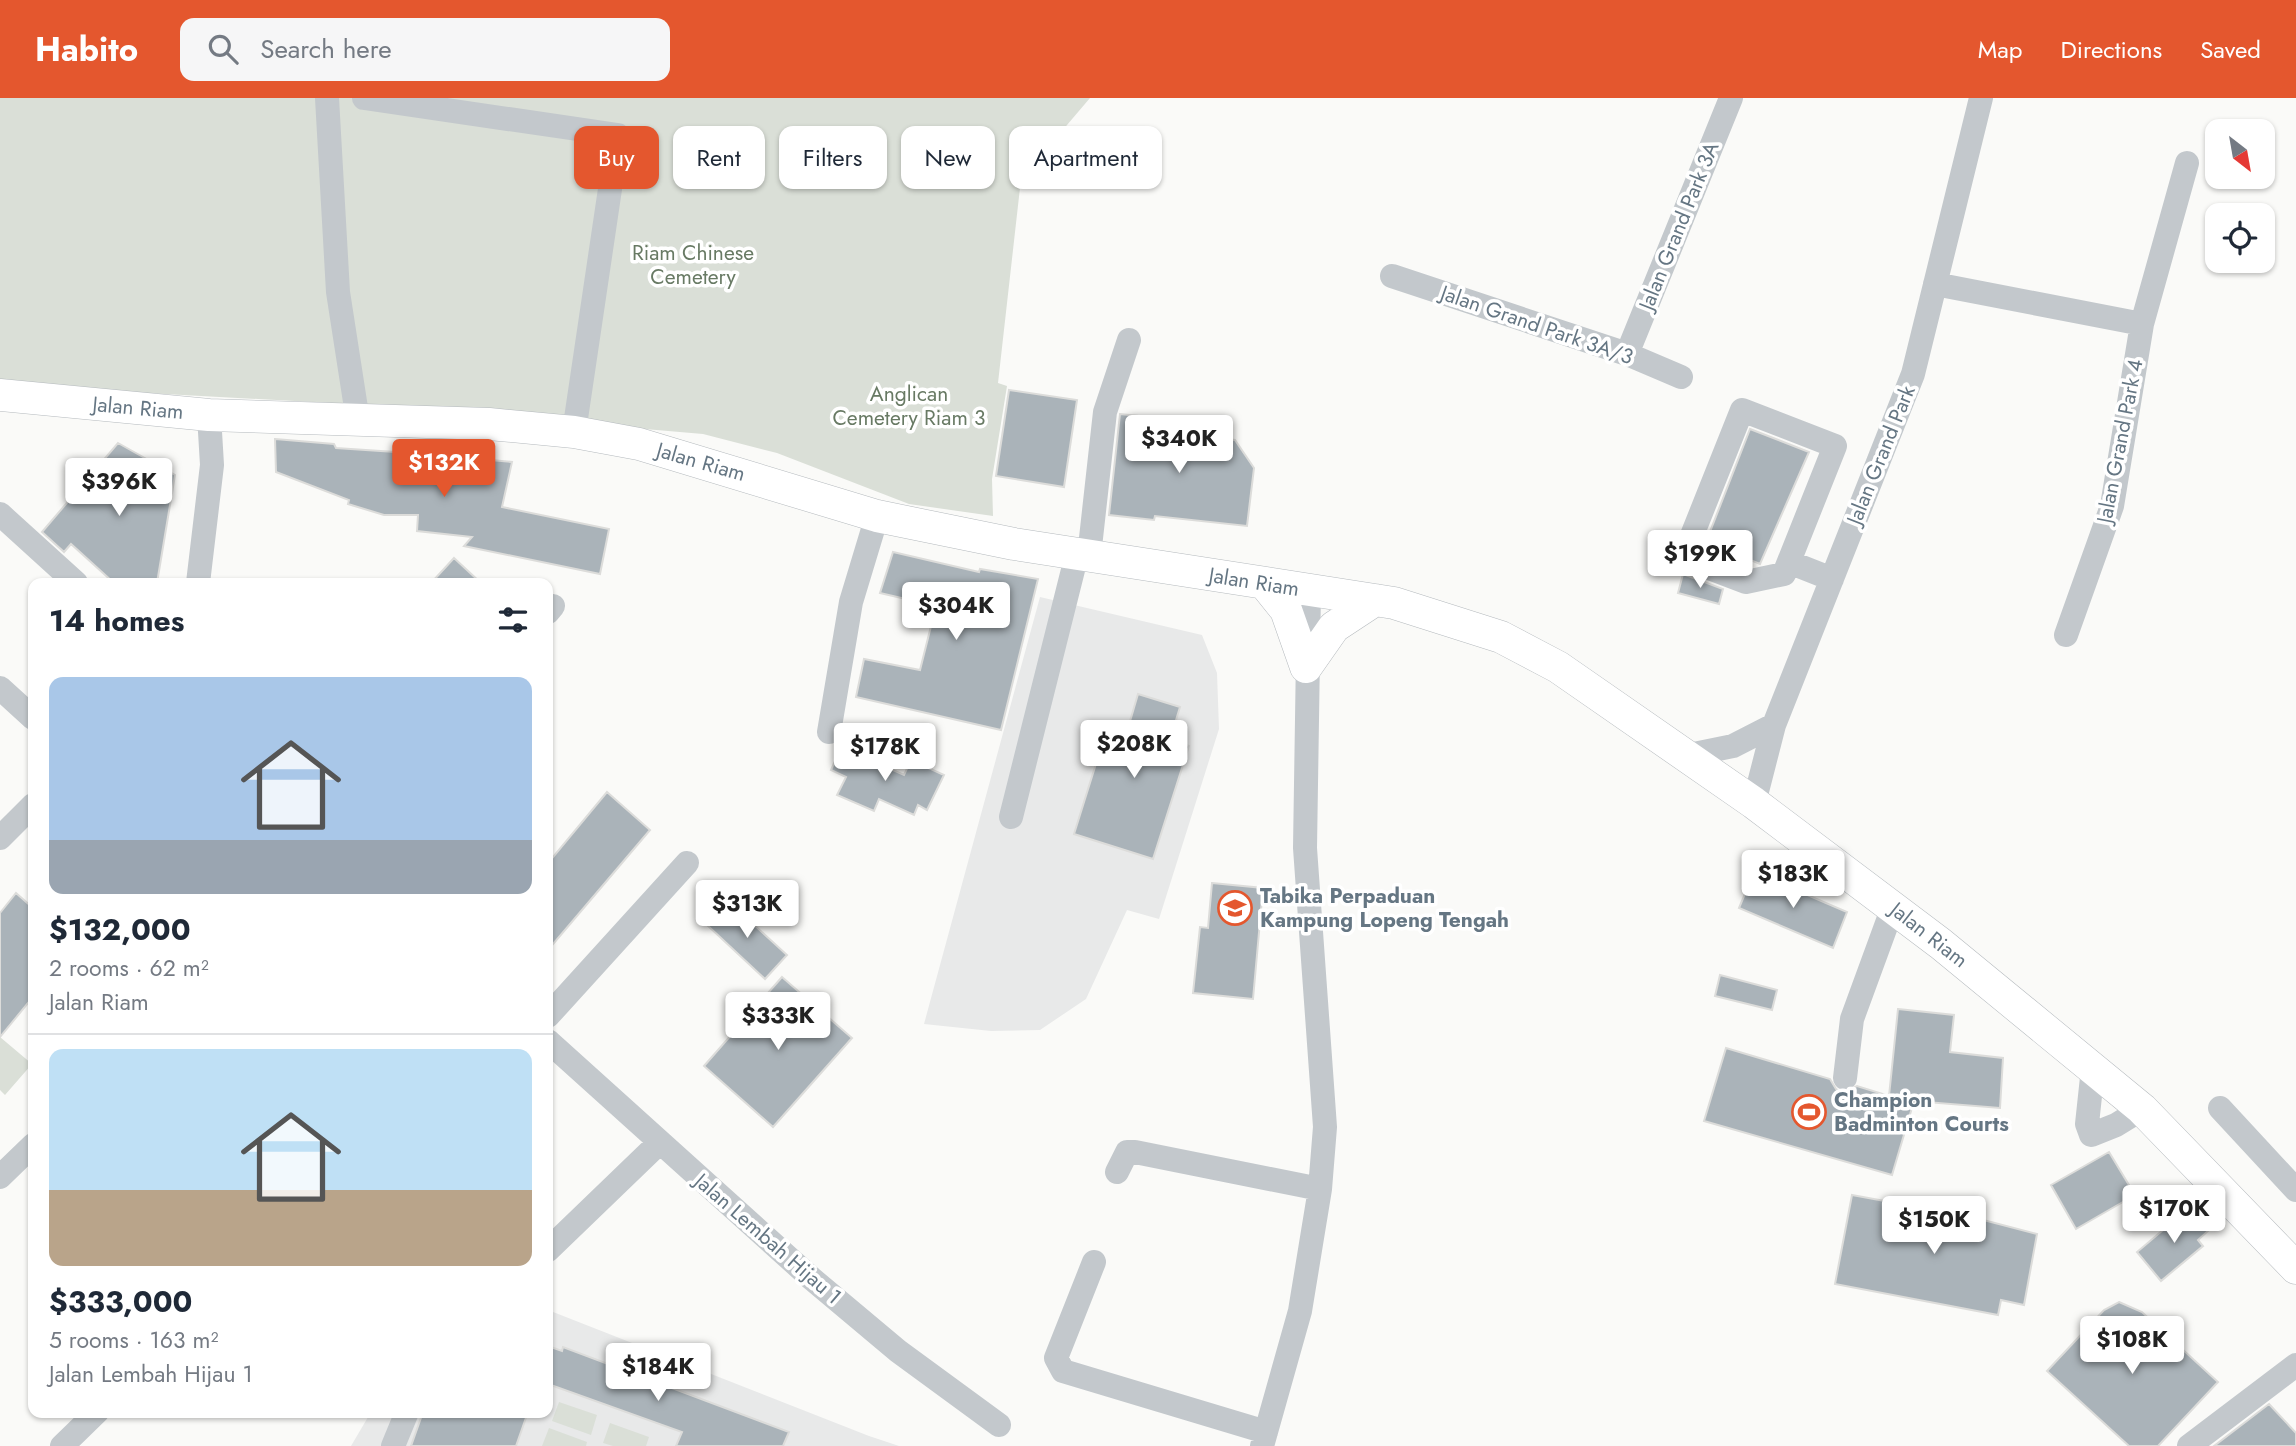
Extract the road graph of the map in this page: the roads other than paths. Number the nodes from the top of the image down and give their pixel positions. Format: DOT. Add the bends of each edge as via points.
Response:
graph roads {
  1 [pos="327,98"];
  2 [pos="364,98"];
  3 [pos="1731,98"];
  4 [pos="1981,98"];
  5 [pos="2186,163"];
  6 [pos="1392,276"];
  7 [pos="1935,284"];
  8 [pos="2142,324"];
  9 [pos="1129,340"];
  10 [pos="1627,354"];
  11 [pos="1681,377"];
  12 [pos="0,395"];
  13 [pos="209,415"];
  14 [pos="358,421"];
  15 [pos="574,432"];
  16 [pos="0,514"];
  17 [pos="877,516"];
  18 [pos="1083,555"];
  19 [pos="1789,562"];
  20 [pos="70,578"];
  21 [pos="199,578"];
  22 [pos="1832,579"];
  23 [pos="1265,584"];
  24 [pos="1309,591"];
  25 [pos="1375,600"];
  26 [pos="2066,635"];
  27 [pos="1306,667"];
  28 [pos="0,688"];
  29 [pos="28,713"];
  30 [pos="1774,725"];
  31 [pos="829,732"];
  32 [pos="1684,756"];
  33 [pos="1754,803"];
  34 [pos="28,810"];
  35 [pos="1011,817"];
  36 [pos="0,838"];
  37 [pos="687,863"];
  38 [pos="1893,906"];
  39 [pos="553,1010"];
  40 [pos="553,1046"];
  41 [pos="2093,1068"];
  42 [pos="1846,1078"];
  43 [pos="2220,1108"];
  44 [pos="2142,1109"];
  45 [pos="659,1143"];
  46 [pos="28,1149"];
  47 [pos="1117,1172"];
  48 [pos="0,1177"];
  49 [pos="1320,1189"];
  50 [pos="2296,1190"];
  51 [pos="553,1245"];
  52 [pos="1094,1262"];
  53 [pos="2296,1268"];
  54 [pos="2296,1365"];
  55 [pos="91,1418"];
  56 [pos="405,1418"];
  57 [pos="999,1425"];
  58 [pos="1264,1439"];
  59 [pos="62,1446"];
  60 [pos="393,1446"];
  61 [pos="2189,1446"];
  1 -- 14 [label="street" via="338,292"];
  2 -- 15 [label="street" via="618,135"];
  3 -- 10 [label="street, Jalan Grand Park 3A"];
  4 -- 7 [label="street, Jalan Grand Park"];
  5 -- 8 [label="street, Jalan Grand Park 4"];
  6 -- 10 [label="street, Jalan Grand Park 3A/3"];
  7 -- 8 [label="street"];
  7 -- 22 [label="street, Jalan Grand Park" via="1913,374"];
  8 -- 26 [label="street, Jalan Grand Park 4" via="2112,506"];
  9 -- 18 [label="street" via="1105,412"];
  10 -- 11 [label="street, Jalan Grand Park 3A/3"];
  12 -- 13 [label="main road, Jalan Riam"];
  13 -- 14 [label="main road, Jalan Riam"];
  13 -- 21 [label="street" via="212,465"];
  14 -- 15 [label="main road, Jalan Riam" via="489,424"];
  15 -- 17 [label="main road, Jalan Riam" via="653,448"];
  16 -- 20 [label="street"];
  17 -- 18 [label="main road, Jalan Riam"];
  17 -- 31 [label="street" via="851,602"];
  18 -- 23 [label="main road, Jalan Riam"];
  18 -- 35 [label="street"];
  19 -- 19 [label="street" via="1784,574 1746,582 1683,558 1742,410 1835,446"];
  19 -- 22 [label="street"];
  22 -- 30 [label="street, Jalan Grand Park"];
  23 -- 24 [label="main road, Jalan Riam"];
  23 -- 27 [label="main road" via="1286,610"];
  24 -- 25 [label="main road, Jalan Riam"];
  24 -- 27 [label="street"];
  25 -- 27 [label="main road" via="1334,627"];
  25 -- 32 [label="main road, Jalan Riam" via="1450,618 1501,637 1558,667"];
  27 -- 49 [label="street" via="1305,848 1325,1126"];
  28 -- 29 [label="street"];
  30 -- 32 [label="street" via="1733,746"];
  30 -- 33 [label="street, Jalan Grand Park"];
  32 -- 33 [label="main road, Jalan Riam"];
  33 -- 38 [label="main road, Jalan Riam"];
  34 -- 36 [label="street"];
  37 -- 39 [label="street"];
  38 -- 41 [label="main road, Jalan Riam"];
  38 -- 42 [label="street" via="1852,1019"];
  40 -- 45 [label="street, Jalan Lembah Hijau 1"];
  41 -- 44 [label="main road, Jalan Riam"];
  41 -- 44 [label="street" via="2087,1124 2091,1135"];
  43 -- 50 [label="street"];
  44 -- 53 [label="main road, Jalan Riam"];
  45 -- 51 [label="street"];
  45 -- 57 [label="street, Jalan Lembah Hijau 1" via="898,1352"];
  46 -- 48 [label="street"];
  47 -- 49 [label="street" via="1127,1152 1135,1152"];
  49 -- 58 [label="street" via="1300,1311"];
  52 -- 58 [label="street" via="1056,1358 1062,1371"];
  54 -- 61 [label="street"];
  55 -- 59 [label="street"];
  56 -- 60 [label="street"];
}
